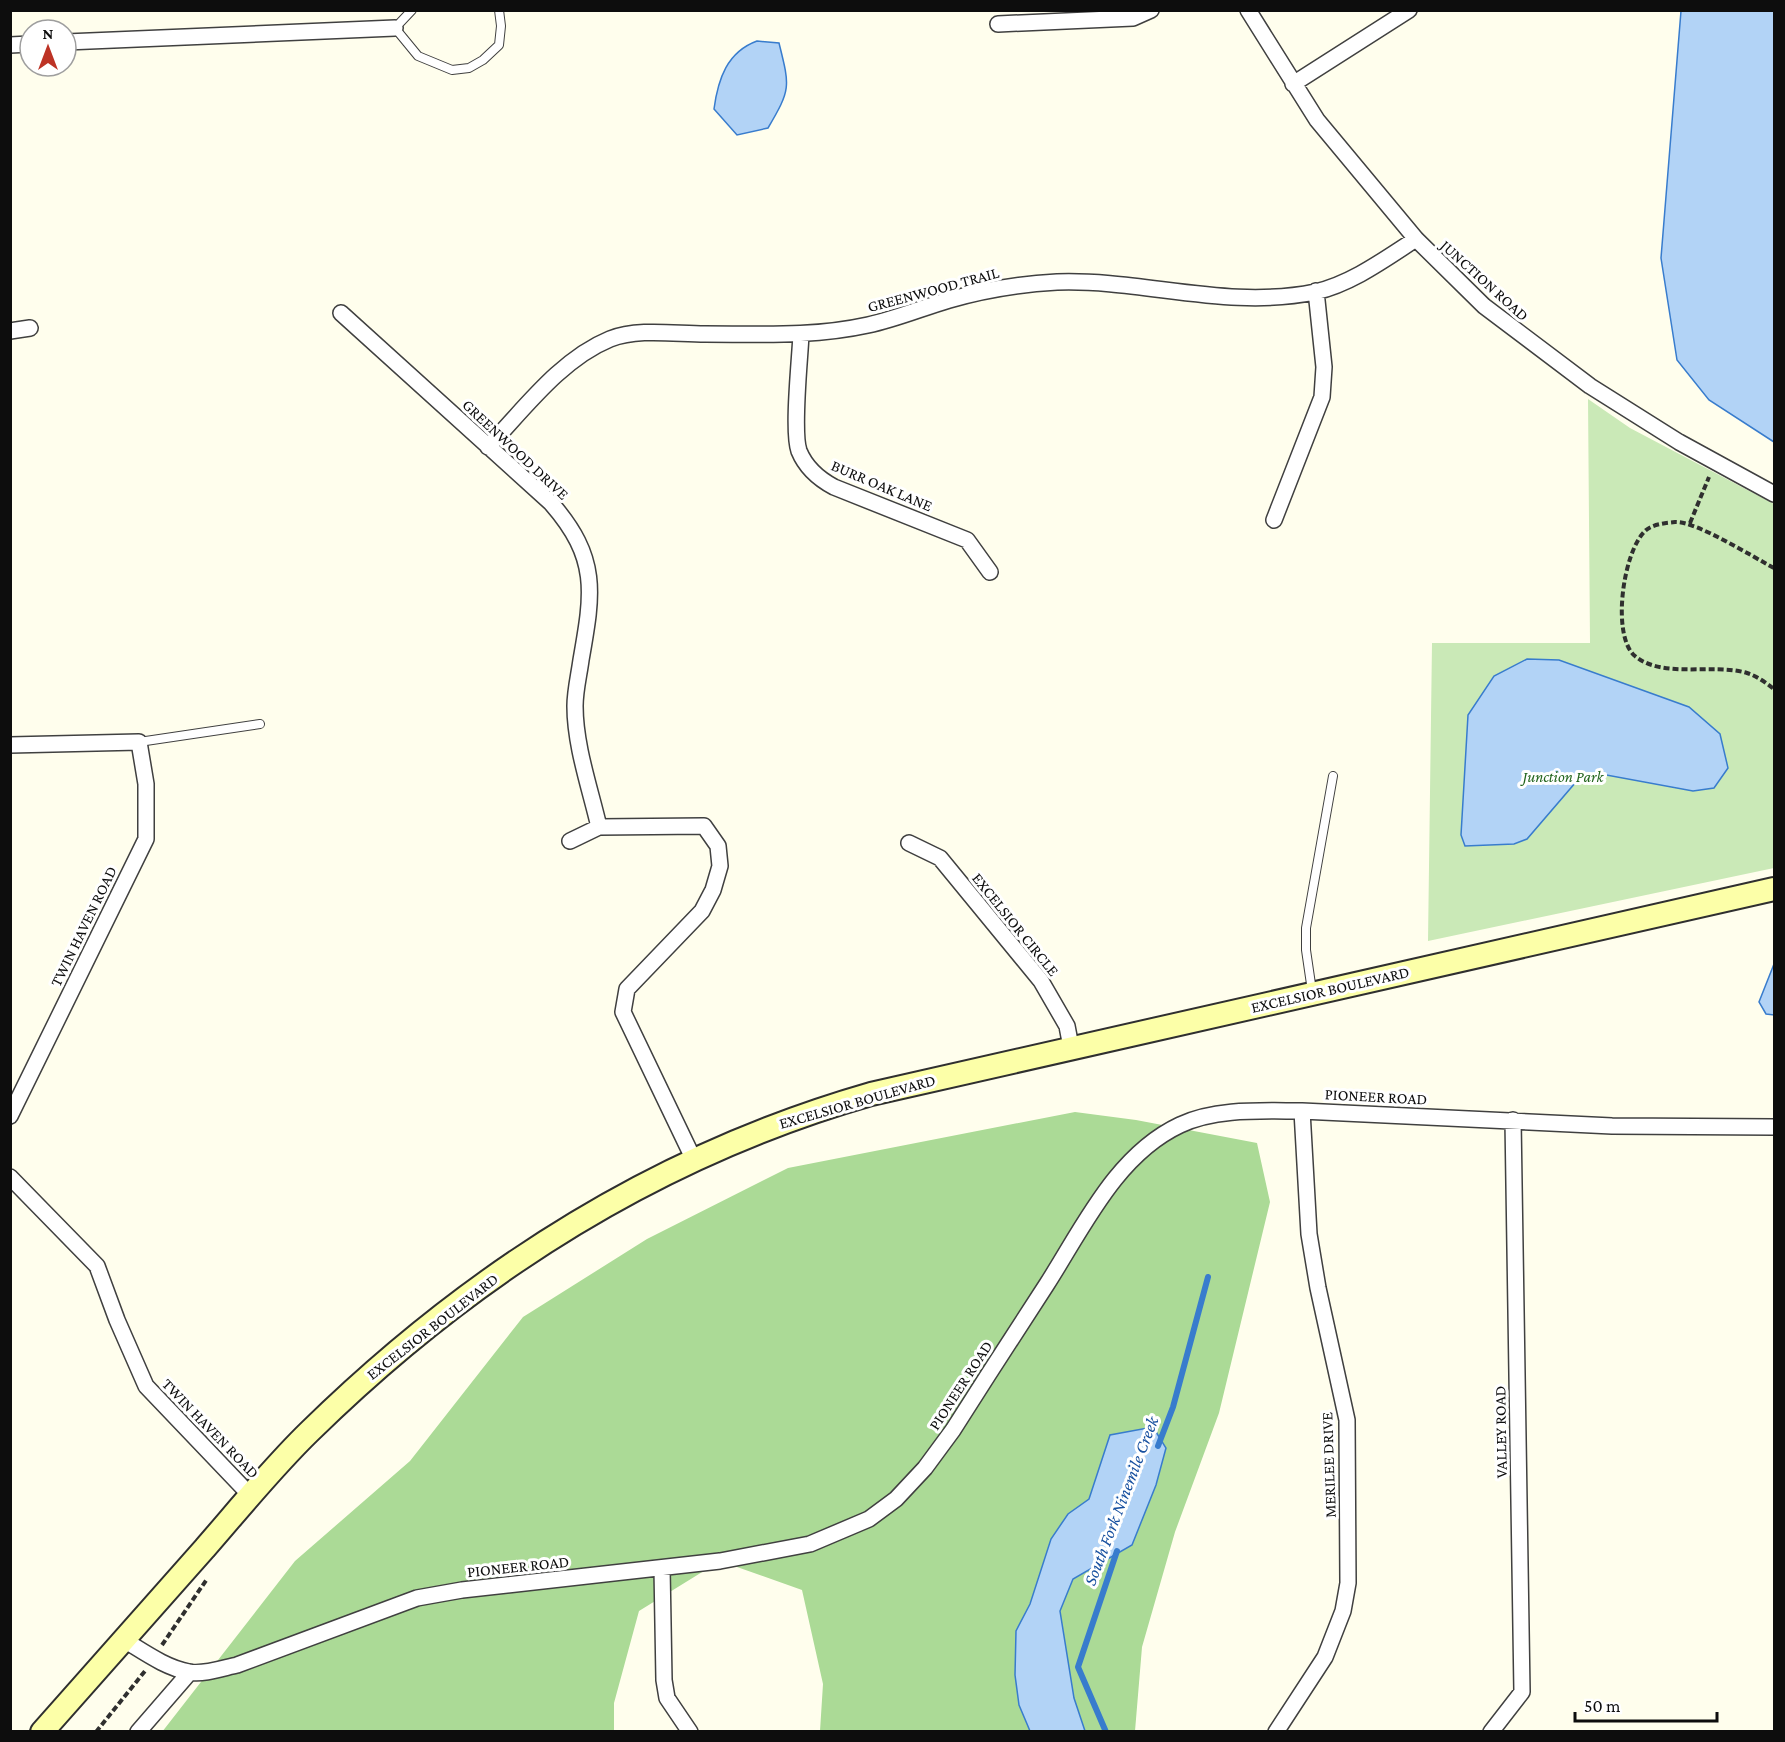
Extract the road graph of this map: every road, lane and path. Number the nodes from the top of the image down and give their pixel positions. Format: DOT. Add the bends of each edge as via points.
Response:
graph roads {
  1 [pos="412,10"];
  2 [pos="499,10"];
  3 [pos="1151,10"];
  4 [pos="1248,10"];
  5 [pos="1409,10"];
  6 [pos="998,24"];
  7 [pos="395,28"];
  8 [pos="78,41"];
  9 [pos="1293,84"];
  10 [pos="1416,239"];
  11 [pos="1316,291"];
  12 [pos="342,313"];
  13 [pos="30,328"];
  14 [pos="10,331"];
  15 [pos="801,334"];
  16 [pos="488,447"];
  17 [pos="1716,462"];
  18 [pos="1774,494"];
  19 [pos="1274,520"];
  20 [pos="1690,523"];
  21 [pos="1774,568"];
  22 [pos="990,572"];
  23 [pos="1774,689"];
  24 [pos="260,724"];
  25 [pos="140,742"];
  26 [pos="10,745"];
  27 [pos="1333,776"];
  28 [pos="599,827"];
  29 [pos="570,841"];
  30 [pos="909,843"];
  31 [pos="1774,889"];
  32 [pos="1313,993"];
  33 [pos="1071,1047"];
  34 [pos="1302,1111"];
  35 [pos="10,1116"];
  36 [pos="1513,1120"];
  37 [pos="1774,1127"];
  38 [pos="694,1160"];
  39 [pos="10,1177"];
  40 [pos="251,1496"];
  41 [pos="662,1568"];
  42 [pos="213,1570"];
  43 [pos="124,1640"];
  44 [pos="154,1658"];
  45 [pos="190,1672"];
  46 [pos="42,1731"];
  47 [pos="96,1731"];
  48 [pos="138,1731"];
  49 [pos="690,1731"];
  50 [pos="1276,1731"];
  51 [pos="1491,1731"];
  1 -- 7 [label="lane"];
  2 -- 7 [label="lane" via="499,45 469,68 452,70 418,56"];
  3 -- 6 [label="street" via="1133,18"];
  4 -- 9 [label="street, JUNCTION ROAD"];
  5 -- 9 [label="street"];
  7 -- 8 [label="street"];
  9 -- 10 [label="street, JUNCTION ROAD" via="1317,120"];
  10 -- 11 [label="street, GREENWOOD TRAIL" via="1378,264"];
  10 -- 17 [label="street, JUNCTION ROAD" via="1484,306 1536,347 1590,386"];
  11 -- 15 [label="street, GREENWOOD TRAIL" via="1260,299 1114,285 1036,284 970,295 869,325"];
  11 -- 19 [label="street" via="1324,367 1322,397"];
  12 -- 16 [label="street, GREENWOOD DRIVE"];
  13 -- 14 [label="street"];
  15 -- 16 [label="street, GREENWOOD TRAIL" via="640,334 613,338 560,372"];
  15 -- 22 [label="street, BURR OAK LANE" via="797,432 798,450 807,466 834,487 967,540"];
  16 -- 28 [label="street, GREENWOOD DRIVE" via="551,503 571,527 585,555 590,586 575,705 576,728"];
  17 -- 18 [label="street, JUNCTION ROAD"];
  17 -- 20 [label="path"];
  20 -- 21 [label="path"];
  20 -- 23 [label="path" via="1665,523 1645,531 1627,563 1622,593 1630,651 1656,667 1748,673"];
  24 -- 25 [label="lane"];
  25 -- 26 [label="street"];
  25 -- 35 [label="street, TWIN HAVEN ROAD" via="146,784 146,839"];
  27 -- 32 [label="lane" via="1306,928"];
  28 -- 29 [label="street"];
  28 -- 38 [label="street" via="704,826 718,846 720,866 702,911 627,989 623,1012"];
  30 -- 33 [label="street, EXCELSIOR CIRCLE" via="940,858 1041,981 1066,1026"];
  31 -- 32 [label="main road, EXCELSIOR BOULEVARD"];
  32 -- 33 [label="main road, EXCELSIOR BOULEVARD"];
  33 -- 38 [label="main road, EXCELSIOR BOULEVARD" via="814,1110"];
  34 -- 36 [label="street, PIONEER ROAD"];
  34 -- 41 [label="street, PIONEER ROAD" via="1219,1115 1181,1125 1148,1144 1112,1182 925,1468 896,1499 869,1519 842,1533 778,1552"];
  34 -- 50 [label="street, MERILEE DRIVE" via="1309,1234 1347,1420 1348,1583 1343,1611 1325,1657"];
  36 -- 37 [label="street, PIONEER ROAD" via="1612,1126"];
  36 -- 51 [label="street, VALLEY ROAD" via="1522,1692"];
  38 -- 40 [label="main road, EXCELSIOR BOULEVARD" via="630,1190 571,1226 414,1336 306,1435"];
  39 -- 40 [label="street, TWIN HAVEN ROAD" via="97,1266 146,1386"];
  40 -- 43 [label="main road, EXCELSIOR BOULEVARD"];
  41 -- 45 [label="street, PIONEER ROAD" via="417,1598 237,1665"];
  41 -- 49 [label="street" via="667,1698"];
  42 -- 44 [label="path"];
  43 -- 44 [label="street, PIONEER ROAD"];
  43 -- 46 [label="main road, EXCELSIOR BOULEVARD"];
  44 -- 45 [label="street, PIONEER ROAD"];
  44 -- 47 [label="path"];
  45 -- 48 [label="street"];
}
